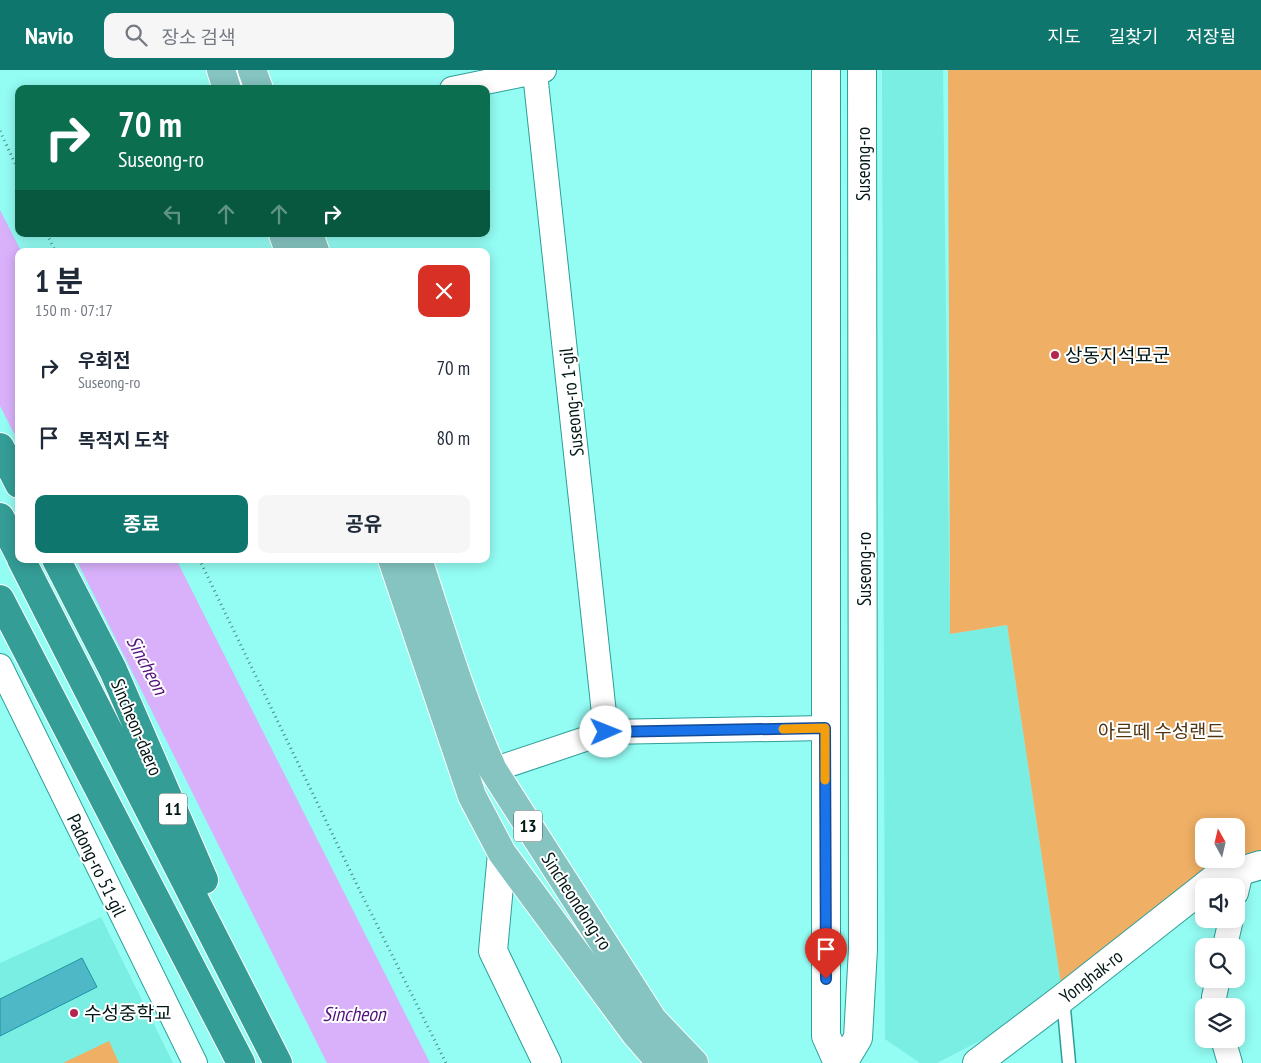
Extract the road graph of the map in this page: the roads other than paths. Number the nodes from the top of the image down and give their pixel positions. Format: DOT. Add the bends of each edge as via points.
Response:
graph roads {
  1 [pos="221,70"];
  2 [pos="252,70"];
  3 [pos="826,70"];
  4 [pos="862,70"];
  5 [pos="539,71"];
  6 [pos="226,85"];
  7 [pos="258,85"];
  8 [pos="471,85"];
  9 [pos="0,447"];
  10 [pos="15,476"];
  11 [pos="0,517"];
  12 [pos="15,546"];
  13 [pos="23,563"];
  14 [pos="58,563"];
  15 [pos="393,563"];
  16 [pos="419,563"];
  17 [pos="0,599"];
  18 [pos="0,666"];
  19 [pos="825,728"];
  20 [pos="606,732"];
  21 [pos="493,770"];
  22 [pos="502,853"];
  23 [pos="1246,877"];
  24 [pos="1230,878"];
  25 [pos="1195,894"];
  26 [pos="1063,998"];
  27 [pos="1226,1048"];
  28 [pos="194,1063"];
  29 [pos="241,1063"];
  30 [pos="278,1063"];
  31 [pos="283,1063"];
  32 [pos="547,1063"];
  33 [pos="661,1063"];
  34 [pos="694,1063"];
  35 [pos="838,1063"];
  36 [pos="843,1063"];
  37 [pos="977,1063"];
  38 [pos="1069,1063"];
  39 [pos="1230,1063"];
  1 -- 6 [label="main road"];
  2 -- 7 [label="main road"];
  3 -- 19 [label="main road, Suseong-ro"];
  4 -- 36 [label="main road, Suseong-ro" via="863,949 858,1038"];
  5 -- 8 [label="street"];
  5 -- 20 [label="street, Suseong-ro 1-gil"];
  9 -- 10 [label="highway"];
  11 -- 12 [label="highway"];
  13 -- 30 [label="highway"];
  14 -- 31 [label="highway, Sincheon-daero / 11" via="112,670"];
  15 -- 22 [label="main road, Sincheondong-ro / 13" via="472,796"];
  16 -- 21 [label="main road, Sincheondong-ro / 13" via="450,658"];
  17 -- 29 [label="highway"];
  18 -- 28 [label="street, Padong-ro 51-gil"];
  19 -- 20 [label="street"];
  19 -- 35 [label="main road, Suseong-ro" via="826,1036"];
  20 -- 21 [label="street"];
  21 -- 34 [label="main road, Sincheondong-ro / 13" via="653,1020"];
  22 -- 32 [label="main road" via="493,951"];
  22 -- 33 [label="main road, Sincheondong-ro / 13" via="635,1033"];
  23 -- 24 [label="main road, Yonghak-ro"];
  25 -- 26 [label="main road, Yonghak-ro"];
  26 -- 37 [label="main road, Yonghak-ro"];
  26 -- 38 [label="lane"];
  27 -- 39 [label="street"];
}
